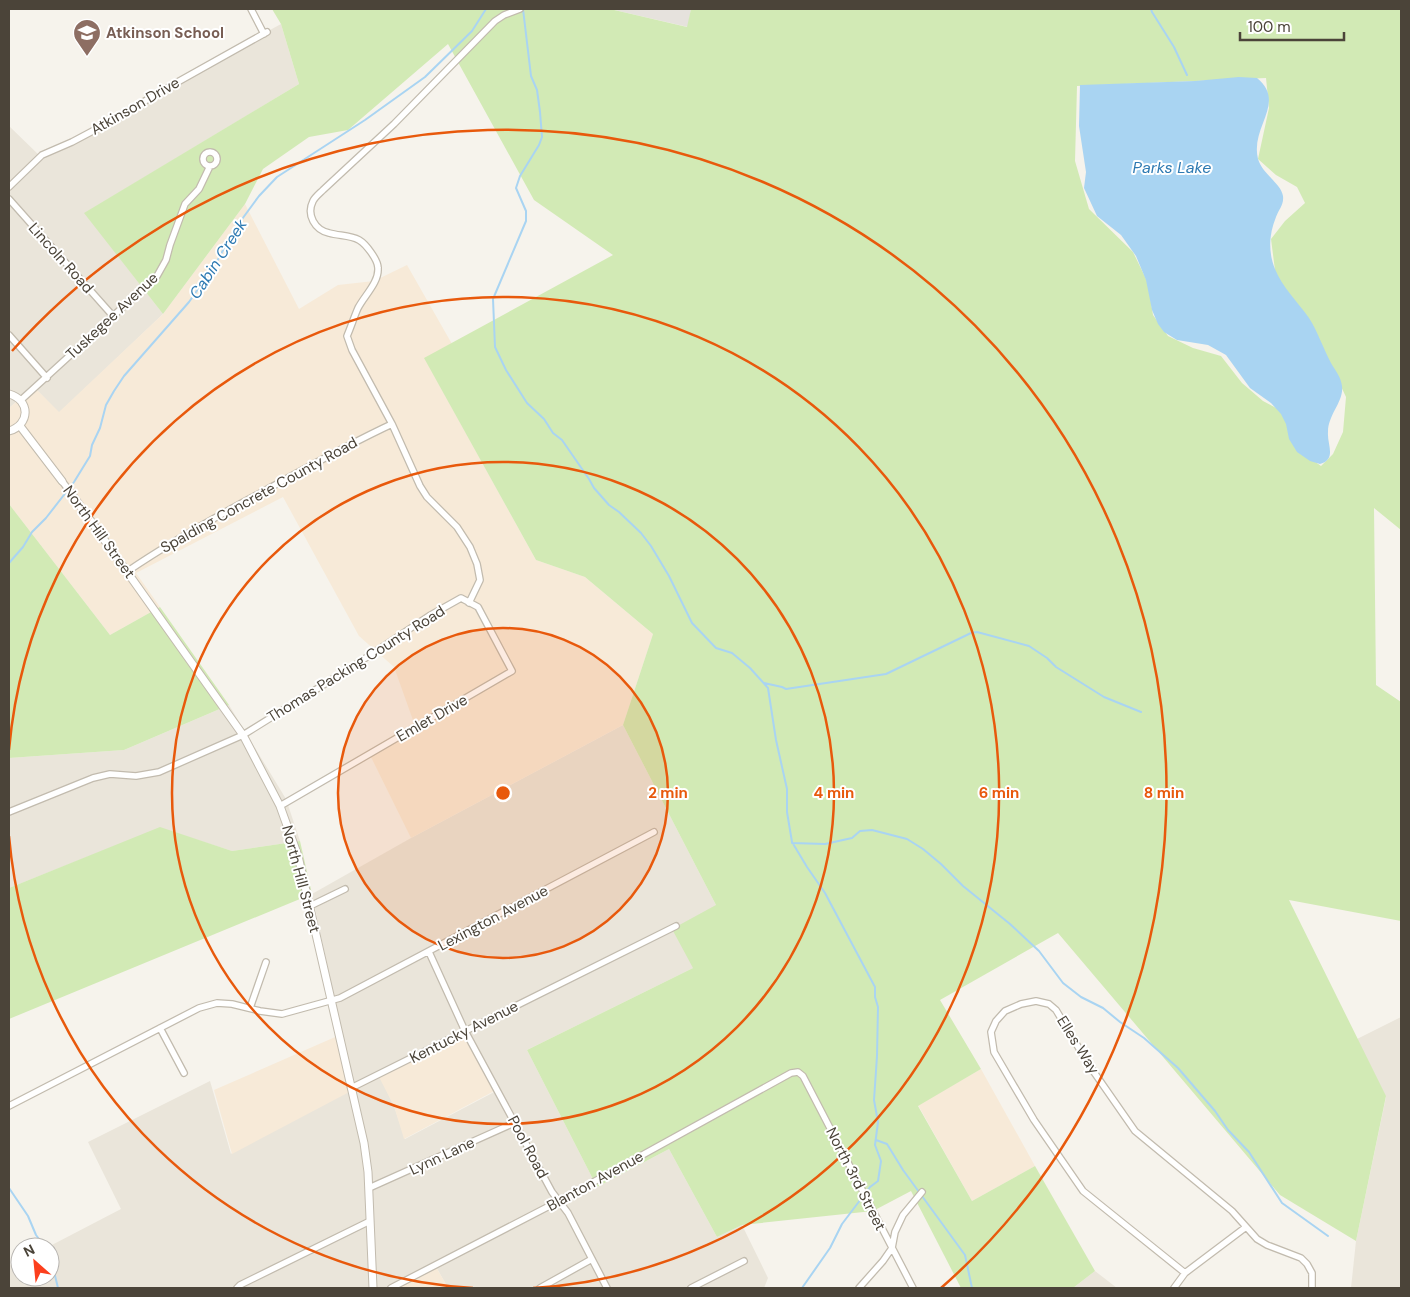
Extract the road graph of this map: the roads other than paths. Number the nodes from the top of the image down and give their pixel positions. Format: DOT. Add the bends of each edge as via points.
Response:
graph roads {
  1 [pos="251,9"];
  2 [pos="520,9"];
  3 [pos="210,166"];
  4 [pos="9,187"];
  5 [pos="9,199"];
  6 [pos="113,316"];
  7 [pos="9,335"];
  8 [pos="47,378"];
  9 [pos="9,394"];
  10 [pos="21,400"];
  11 [pos="392,424"];
  12 [pos="20,426"];
  13 [pos="9,431"];
  14 [pos="62,481"];
  15 [pos="72,494"];
  16 [pos="128,571"];
  17 [pos="469,602"];
  18 [pos="243,735"];
  19 [pos="280,806"];
  20 [pos="9,812"];
  21 [pos="654,832"];
  22 [pos="345,889"];
  23 [pos="310,906"];
  24 [pos="676,926"];
  25 [pos="429,952"];
  26 [pos="266,962"];
  27 [pos="331,1001"];
  28 [pos="250,1008"];
  29 [pos="160,1028"];
  30 [pos="466,1031"];
  31 [pos="798,1072"];
  32 [pos="184,1073"];
  33 [pos="352,1088"];
  34 [pos="9,1106"];
  35 [pos="514,1122"];
  36 [pos="369,1188"];
  37 [pos="922,1192"];
  38 [pos="559,1201"];
  39 [pos="370,1221"];
  40 [pos="1246,1227"];
  41 [pos="892,1248"];
  42 [pos="592,1259"];
  43 [pos="744,1261"];
  44 [pos="1185,1273"];
  45 [pos="236,1288"];
  46 [pos="373,1288"];
  47 [pos="391,1288"];
  48 [pos="540,1288"];
  49 [pos="607,1288"];
  50 [pos="691,1288"];
  51 [pos="859,1288"];
  52 [pos="913,1288"];
  53 [pos="1174,1288"];
  54 [pos="1312,1288"];
  1 -- 4 [label="street, Atkinson Drive" via="266,33 119,117 42,155"];
  2 -- 11 [label="street" via="495,21 313,202 310,213 320,230 359,240 378,264 378,275 358,308 347,336"];
  3 -- 6 [label="street, Tuskegee Avenue" via="199,189 185,204 166,260 157,276"];
  5 -- 6 [label="street, Lincoln Road"];
  6 -- 8 [label="street, Tuskegee Avenue"];
  7 -- 8 [label="street"];
  8 -- 10 [label="street, Tuskegee Avenue"];
  9 -- 10 [label="street"];
  10 -- 12 [label="street" via="25,416"];
  11 -- 16 [label="street, Spalding Concrete County Road" via="216,517"];
  11 -- 17 [label="street" via="427,497 457,527 470,546 480,580"];
  12 -- 13 [label="street"];
  12 -- 14 [label="street, North Hill Street"];
  14 -- 15 [label="street, North Hill Street"];
  15 -- 16 [label="street, North Hill Street"];
  16 -- 18 [label="street, North Hill Street"];
  17 -- 18 [label="street, Thomas Packing County Road" via="461,598 429,616"];
  17 -- 19 [label="street, Emlet Drive" via="478,607 512,671"];
  18 -- 19 [label="street, North Hill Street"];
  18 -- 20 [label="street" via="159,772 101,776"];
  19 -- 23 [label="street, North Hill Street" via="298,856"];
  21 -- 25 [label="street, Lexington Avenue"];
  22 -- 23 [label="street"];
  23 -- 27 [label="street, North Hill Street"];
  24 -- 30 [label="street, Kentucky Avenue"];
  25 -- 27 [label="street, Lexington Avenue"];
  25 -- 30 [label="street, Pool Road"];
  26 -- 28 [label="street"];
  27 -- 28 [label="street, Lexington Avenue" via="282,1014"];
  27 -- 33 [label="street, North Hill Street"];
  28 -- 29 [label="street, Lexington Avenue" via="217,1003 199,1008"];
  29 -- 32 [label="street"];
  29 -- 34 [label="street, Lexington Avenue"];
  30 -- 33 [label="street, Kentucky Avenue"];
  30 -- 35 [label="street, Pool Road"];
  31 -- 38 [label="street, Blanton Avenue"];
  31 -- 41 [label="street, North 3rd Street" via="803,1076"];
  33 -- 36 [label="street, North Hill Street"];
  35 -- 36 [label="street, Lynn Lane"];
  35 -- 38 [label="street, Pool Road"];
  36 -- 39 [label="street, North Hill Street"];
  37 -- 41 [label="street" via="903,1215"];
  38 -- 42 [label="street, Pool Road"];
  38 -- 47 [label="street, Blanton Avenue"];
  39 -- 45 [label="street"];
  39 -- 46 [label="street, North Hill Street"];
  40 -- 44 [label="street"];
  40 -- 44 [label="street, Elles Way" via="1232,1211 1135,1131 1056,1010 1049,1004 1036,1001 1005,1011 991,1032 994,1052 1076,1182 1092,1199"];
  40 -- 54 [label="street, Elles Way" via="1257,1239 1307,1264 1312,1273"];
  41 -- 51 [label="street"];
  41 -- 52 [label="street, North 3rd Street"];
  42 -- 48 [label="street"];
  42 -- 49 [label="street, Pool Road"];
  43 -- 50 [label="street"];
  44 -- 53 [label="street"];
}
